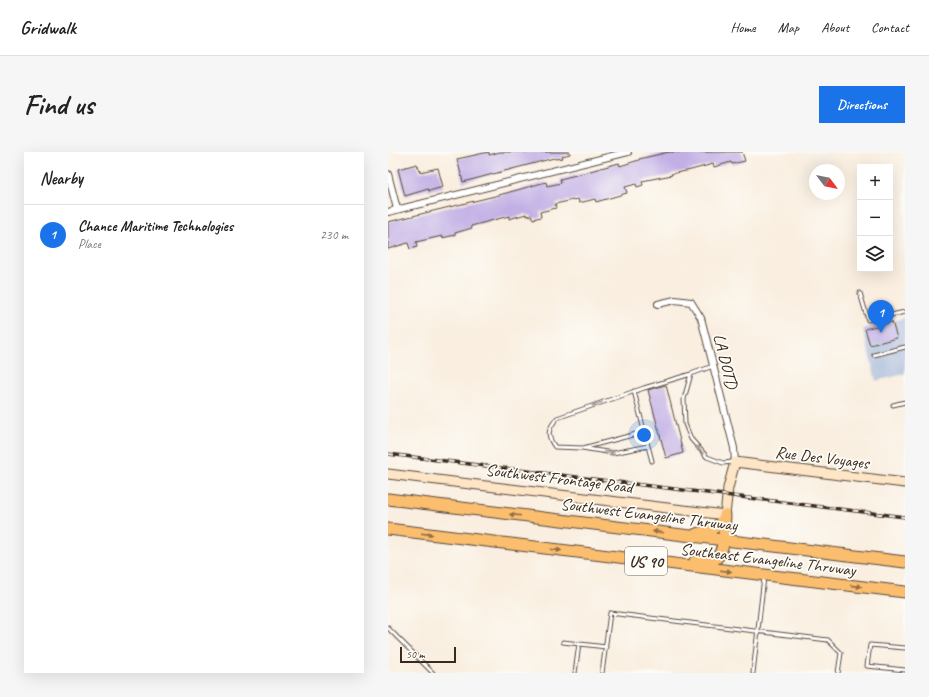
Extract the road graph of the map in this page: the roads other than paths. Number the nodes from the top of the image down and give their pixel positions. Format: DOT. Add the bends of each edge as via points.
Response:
graph roads {
  1 [pos="628,152"];
  2 [pos="388,174"];
  3 [pos="397,209"];
  4 [pos="388,212"];
  5 [pos="860,293"];
  6 [pos="658,304"];
  7 [pos="905,312"];
  8 [pos="905,347"];
  9 [pos="874,354"];
  10 [pos="713,366"];
  11 [pos="691,374"];
  12 [pos="634,391"];
  13 [pos="905,402"];
  14 [pos="893,405"];
  15 [pos="644,432"];
  16 [pos="648,446"];
  17 [pos="582,448"];
  18 [pos="652,461"];
  19 [pos="735,462"];
  20 [pos="388,474"];
  21 [pos="905,483"];
  22 [pos="388,499"];
  23 [pos="725,515"];
  24 [pos="388,529"];
  25 [pos="690,536"];
  26 [pos="724,540"];
  27 [pos="905,562"];
  28 [pos="679,566"];
  29 [pos="764,575"];
  30 [pos="905,592"];
  31 [pos="388,628"];
  32 [pos="758,631"];
  33 [pos="563,642"];
  34 [pos="579,644"];
  35 [pos="606,647"];
  36 [pos="905,648"];
  37 [pos="905,670"];
  38 [pos="433,673"];
  39 [pos="575,673"];
  40 [pos="602,673"];
  41 [pos="753,673"];
  42 [pos="838,673"];
  1 -- 3 [label="street"];
  2 -- 3 [label="street"];
  3 -- 4 [label="street"];
  5 -- 7 [label="lane" via="868,320"];
  6 -- 10 [label="street, LA DOTD" via="675,300 690,302 701,318"];
  8 -- 9 [label="lane"];
  10 -- 11 [label="lane"];
  10 -- 19 [label="street, LA DOTD" via="734,448"];
  11 -- 12 [label="lane"];
  19 -- 11 [label="lane, one-way" via="723,463 707,457 691,440 685,424 684,399"];
  12 -- 15 [label="lane"];
  12 -- 17 [label="lane, one-way" via="557,418 549,432 550,440 555,447"];
  13 -- 14 [label="lane"];
  15 -- 16 [label="lane"];
  15 -- 17 [label="lane"];
  17 -- 16 [label="lane, one-way" via="613,453"];
  16 -- 18 [label="lane"];
  19 -- 21 [label="main road, Rue Des Voyages"];
  19 -- 23 [label="main road" via="728,488"];
  20 -- 23 [label="main road, Southwest Frontage Road"];
  25 -- 22 [label="highway, Southwest Evangeline Thruway / US 90, one-way"];
  23 -- 25 [label="highway" via="717,527"];
  23 -- 26 [label="highway"];
  24 -- 28 [label="highway, Southeast Evangeline Thruway / US 90, one-way"];
  25 -- 26 [label="highway, Southwest Evangeline Thruway / US 90"];
  26 -- 27 [label="highway, Southwest Evangeline Thruway / US 90"];
  26 -- 28 [label="highway" via="722,552 716,559"];
  28 -- 29 [label="highway, Southeast Evangeline Thruway / US 90, one-way"];
  29 -- 30 [label="highway, Southeast Evangeline Thruway / US 90, one-way"];
  29 -- 32 [label="lane"];
  31 -- 38 [label="lane"];
  32 -- 35 [label="lane" via="610,613"];
  32 -- 41 [label="lane"];
  32 -- 42 [label="lane" via="828,640 841,654"];
  33 -- 34 [label="lane"];
  34 -- 35 [label="lane"];
  34 -- 39 [label="lane"];
  35 -- 40 [label="lane"];
  36 -- 37 [label="lane" via="870,644 867,666"];
}
